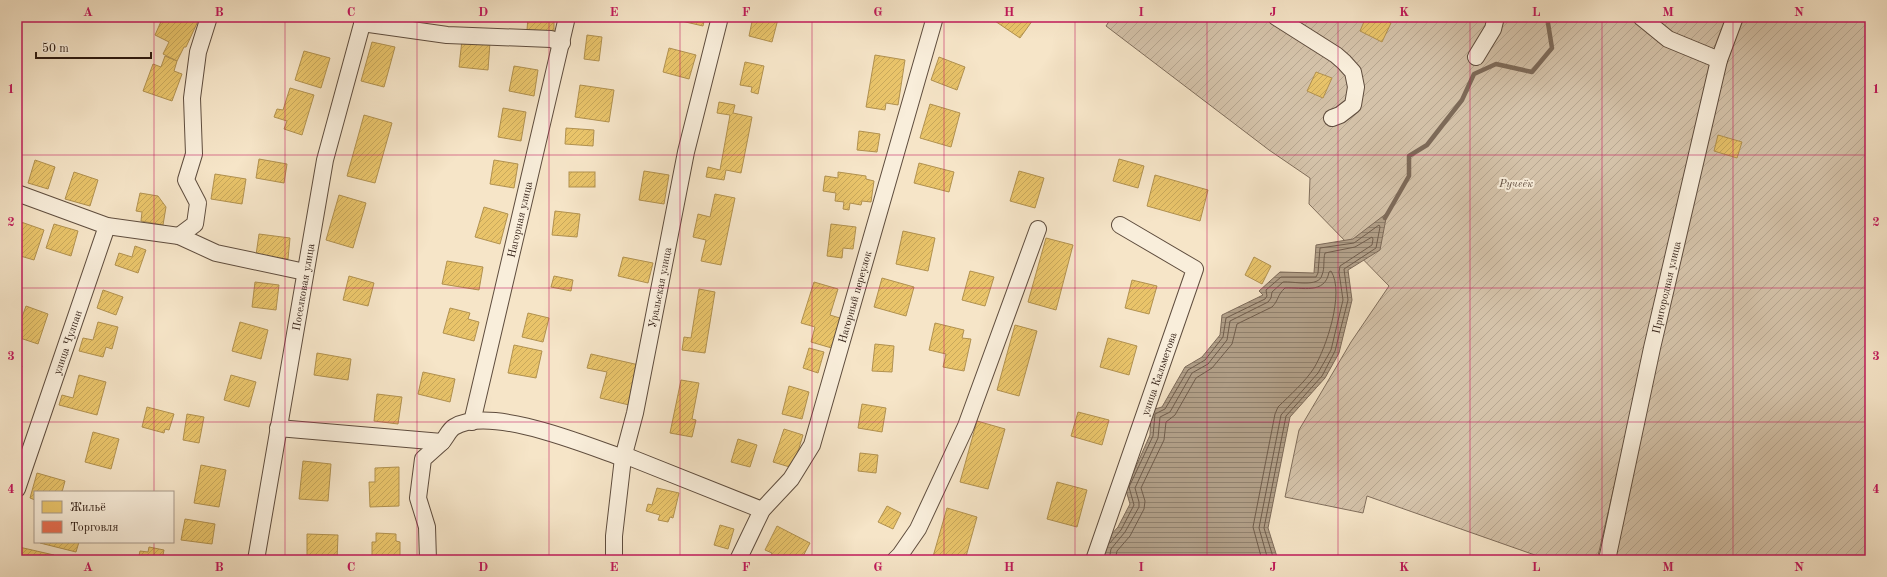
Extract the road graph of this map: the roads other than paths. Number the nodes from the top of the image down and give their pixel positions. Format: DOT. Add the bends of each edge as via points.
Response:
graph roads {
  1 [pos="209,17"];
  2 [pos="567,17"];
  3 [pos="720,17"];
  4 [pos="935,17"];
  5 [pos="1276,17"];
  6 [pos="1496,17"];
  7 [pos="1641,17"];
  8 [pos="1735,17"];
  9 [pos="363,20"];
  10 [pos="562,43"];
  11 [pos="1476,57"];
  12 [pos="1719,60"];
  13 [pos="1332,118"];
  14 [pos="17,192"];
  15 [pos="1120,225"];
  16 [pos="107,226"];
  17 [pos="1038,229"];
  18 [pos="179,236"];
  19 [pos="305,272"];
  20 [pos="472,422"];
  21 [pos="278,428"];
  22 [pos="442,442"];
  23 [pos="22,456"];
  24 [pos="624,457"];
  25 [pos="17,489"];
  26 [pos="762,510"];
  27 [pos="256,560"];
  28 [pos="428,560"];
  29 [pos="614,560"];
  30 [pos="738,560"];
  31 [pos="895,560"];
  32 [pos="1094,560"];
  33 [pos="1607,560"];
  1 -- 18 [label="street" via="198,52 192,98 194,154 186,180 198,203 195,224"];
  2 -- 10 [label="street, Нагорная улица"];
  3 -- 24 [label="street, Уральская улица" via="686,152 635,413"];
  4 -- 26 [label="street, Нагорный переулок" via="812,445 791,479"];
  5 -- 13 [label="street" via="1336,55 1353,72 1356,87 1353,106"];
  6 -- 11 [label="street" via="1493,29"];
  7 -- 12 [label="street" via="1668,40"];
  8 -- 12 [label="street, Пригородная улица"];
  9 -- 10 [label="street" via="447,35 551,39"];
  9 -- 19 [label="street, Поселковая улица" via="325,160"];
  10 -- 20 [label="street, Нагорная улица"];
  12 -- 33 [label="street, Пригородная улица" via="1652,348"];
  14 -- 16 [label="street"];
  15 -- 32 [label="street, улица Кальметова" via="1195,269"];
  16 -- 18 [label="street"];
  16 -- 23 [label="street, улица Чулпан"];
  17 -- 31 [label="street" via="966,426 918,529"];
  18 -- 19 [label="street" via="216,253"];
  19 -- 21 [label="street, Поселковая улица"];
  20 -- 22 [label="street" via="453,427"];
  20 -- 24 [label="street" via="504,421 553,433"];
  21 -- 22 [label="street"];
  21 -- 27 [label="street, Поселковая улица"];
  22 -- 28 [label="street" via="423,459 418,498 427,527"];
  23 -- 25 [label="street, улица Чулпан"];
  24 -- 26 [label="street"];
  24 -- 29 [label="street, Уральская улица" via="614,536"];
  26 -- 30 [label="street, Нагорный переулок"];
}
